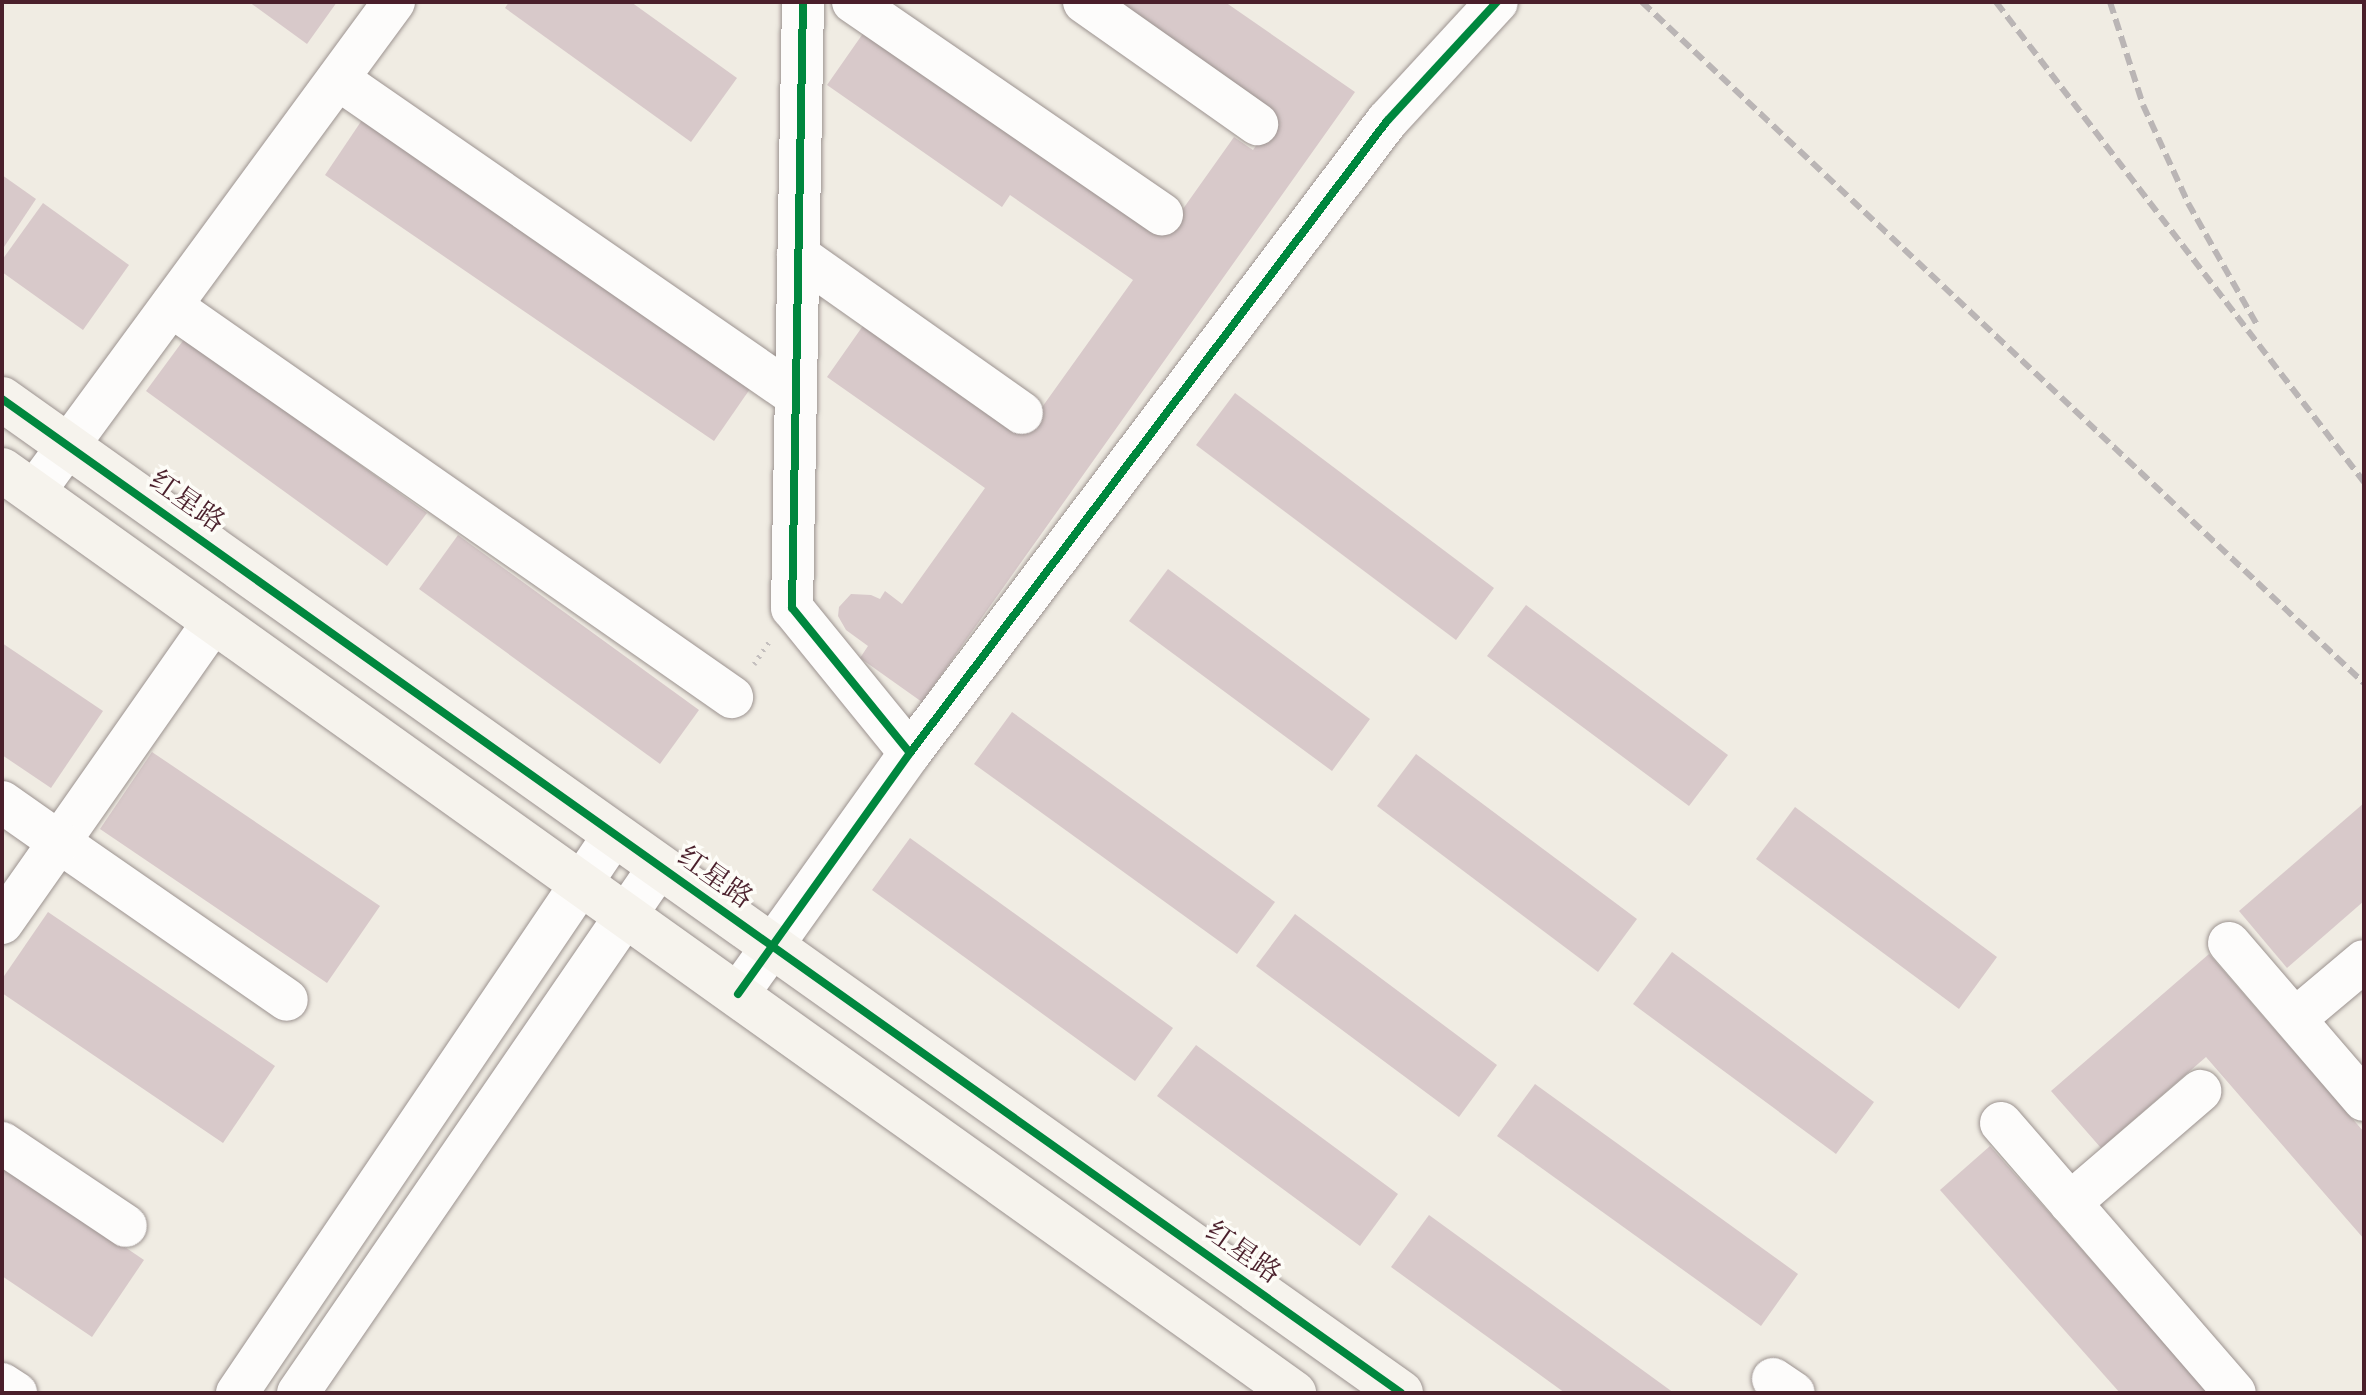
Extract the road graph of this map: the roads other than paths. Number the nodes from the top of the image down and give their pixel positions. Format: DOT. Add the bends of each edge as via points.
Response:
graph roads {
  1 [pos="394,2"];
  2 [pos="803,2"];
  3 [pos="853,2"];
  4 [pos="1084,2"];
  5 [pos="1497,2"];
  6 [pos="338,79"];
  7 [pos="1257,124"];
  8 [pos="1162,214"];
  9 [pos="798,255"];
  10 [pos="171,306"];
  11 [pos="796,396"];
  12 [pos="2,399"];
  13 [pos="1022,413"];
  14 [pos="68,446"];
  15 [pos="18,481"];
  16 [pos="214,621"];
  17 [pos="732,697"];
  18 [pos="910,753"];
  19 [pos="2,802"];
  20 [pos="614,835"];
  21 [pos="59,842"];
  22 [pos="659,867"];
  23 [pos="15,878"];
  24 [pos="582,883"];
  25 [pos="626,914"];
  26 [pos="2,923"];
  27 [pos="2229,943"];
  28 [pos="771,947"];
  29 [pos="2364,961"];
  30 [pos="738,994"];
  31 [pos="287,1000"];
  32 [pos="2295,1019"];
  33 [pos="2200,1091"];
  34 [pos="2364,1100"];
  35 [pos="2001,1123"];
  36 [pos="2,1143"];
  37 [pos="2070,1203"];
  38 [pos="126,1226"];
  39 [pos="2,1384"];
  40 [pos="16,1393"];
  41 [pos="237,1393"];
  42 [pos="298,1393"];
  43 [pos="1294,1393"];
  44 [pos="1401,1393"];
  45 [pos="2235,1393"];
  1 -- 6 [label="street"];
  2 -- 9 [label="street"];
  3 -- 8 [label="street"];
  4 -- 7 [label="street"];
  5 -- 18 [label="street" via="1387,121"];
  6 -- 10 [label="street"];
  6 -- 11 [label="street"];
  9 -- 11 [label="street"];
  9 -- 13 [label="street"];
  10 -- 14 [label="street"];
  10 -- 17 [label="street"];
  11 -- 18 [label="street" via="792,608"];
  12 -- 14 [label="street, 红星路"];
  14 -- 15 [label="street"];
  14 -- 20 [label="street, 红星路"];
  15 -- 16 [label="street"];
  16 -- 21 [label="street"];
  16 -- 24 [label="street"];
  18 -- 28 [label="street"];
  19 -- 21 [label="street"];
  20 -- 22 [label="street, 红星路"];
  20 -- 24 [label="street"];
  21 -- 23 [label="street"];
  21 -- 31 [label="street"];
  22 -- 25 [label="street"];
  22 -- 28 [label="street, 红星路"];
  23 -- 26 [label="street"];
  24 -- 25 [label="street"];
  24 -- 41 [label="street"];
  25 -- 30 [label="street"];
  25 -- 42 [label="street"];
  27 -- 32 [label="street"];
  28 -- 30 [label="street"];
  28 -- 44 [label="street, 红星路"];
  29 -- 32 [label="street"];
  30 -- 43 [label="street"];
  32 -- 34 [label="street"];
  33 -- 37 [label="street"];
  35 -- 37 [label="street"];
  36 -- 38 [label="street"];
  37 -- 45 [label="street"];
  39 -- 40 [label="street"];
}
